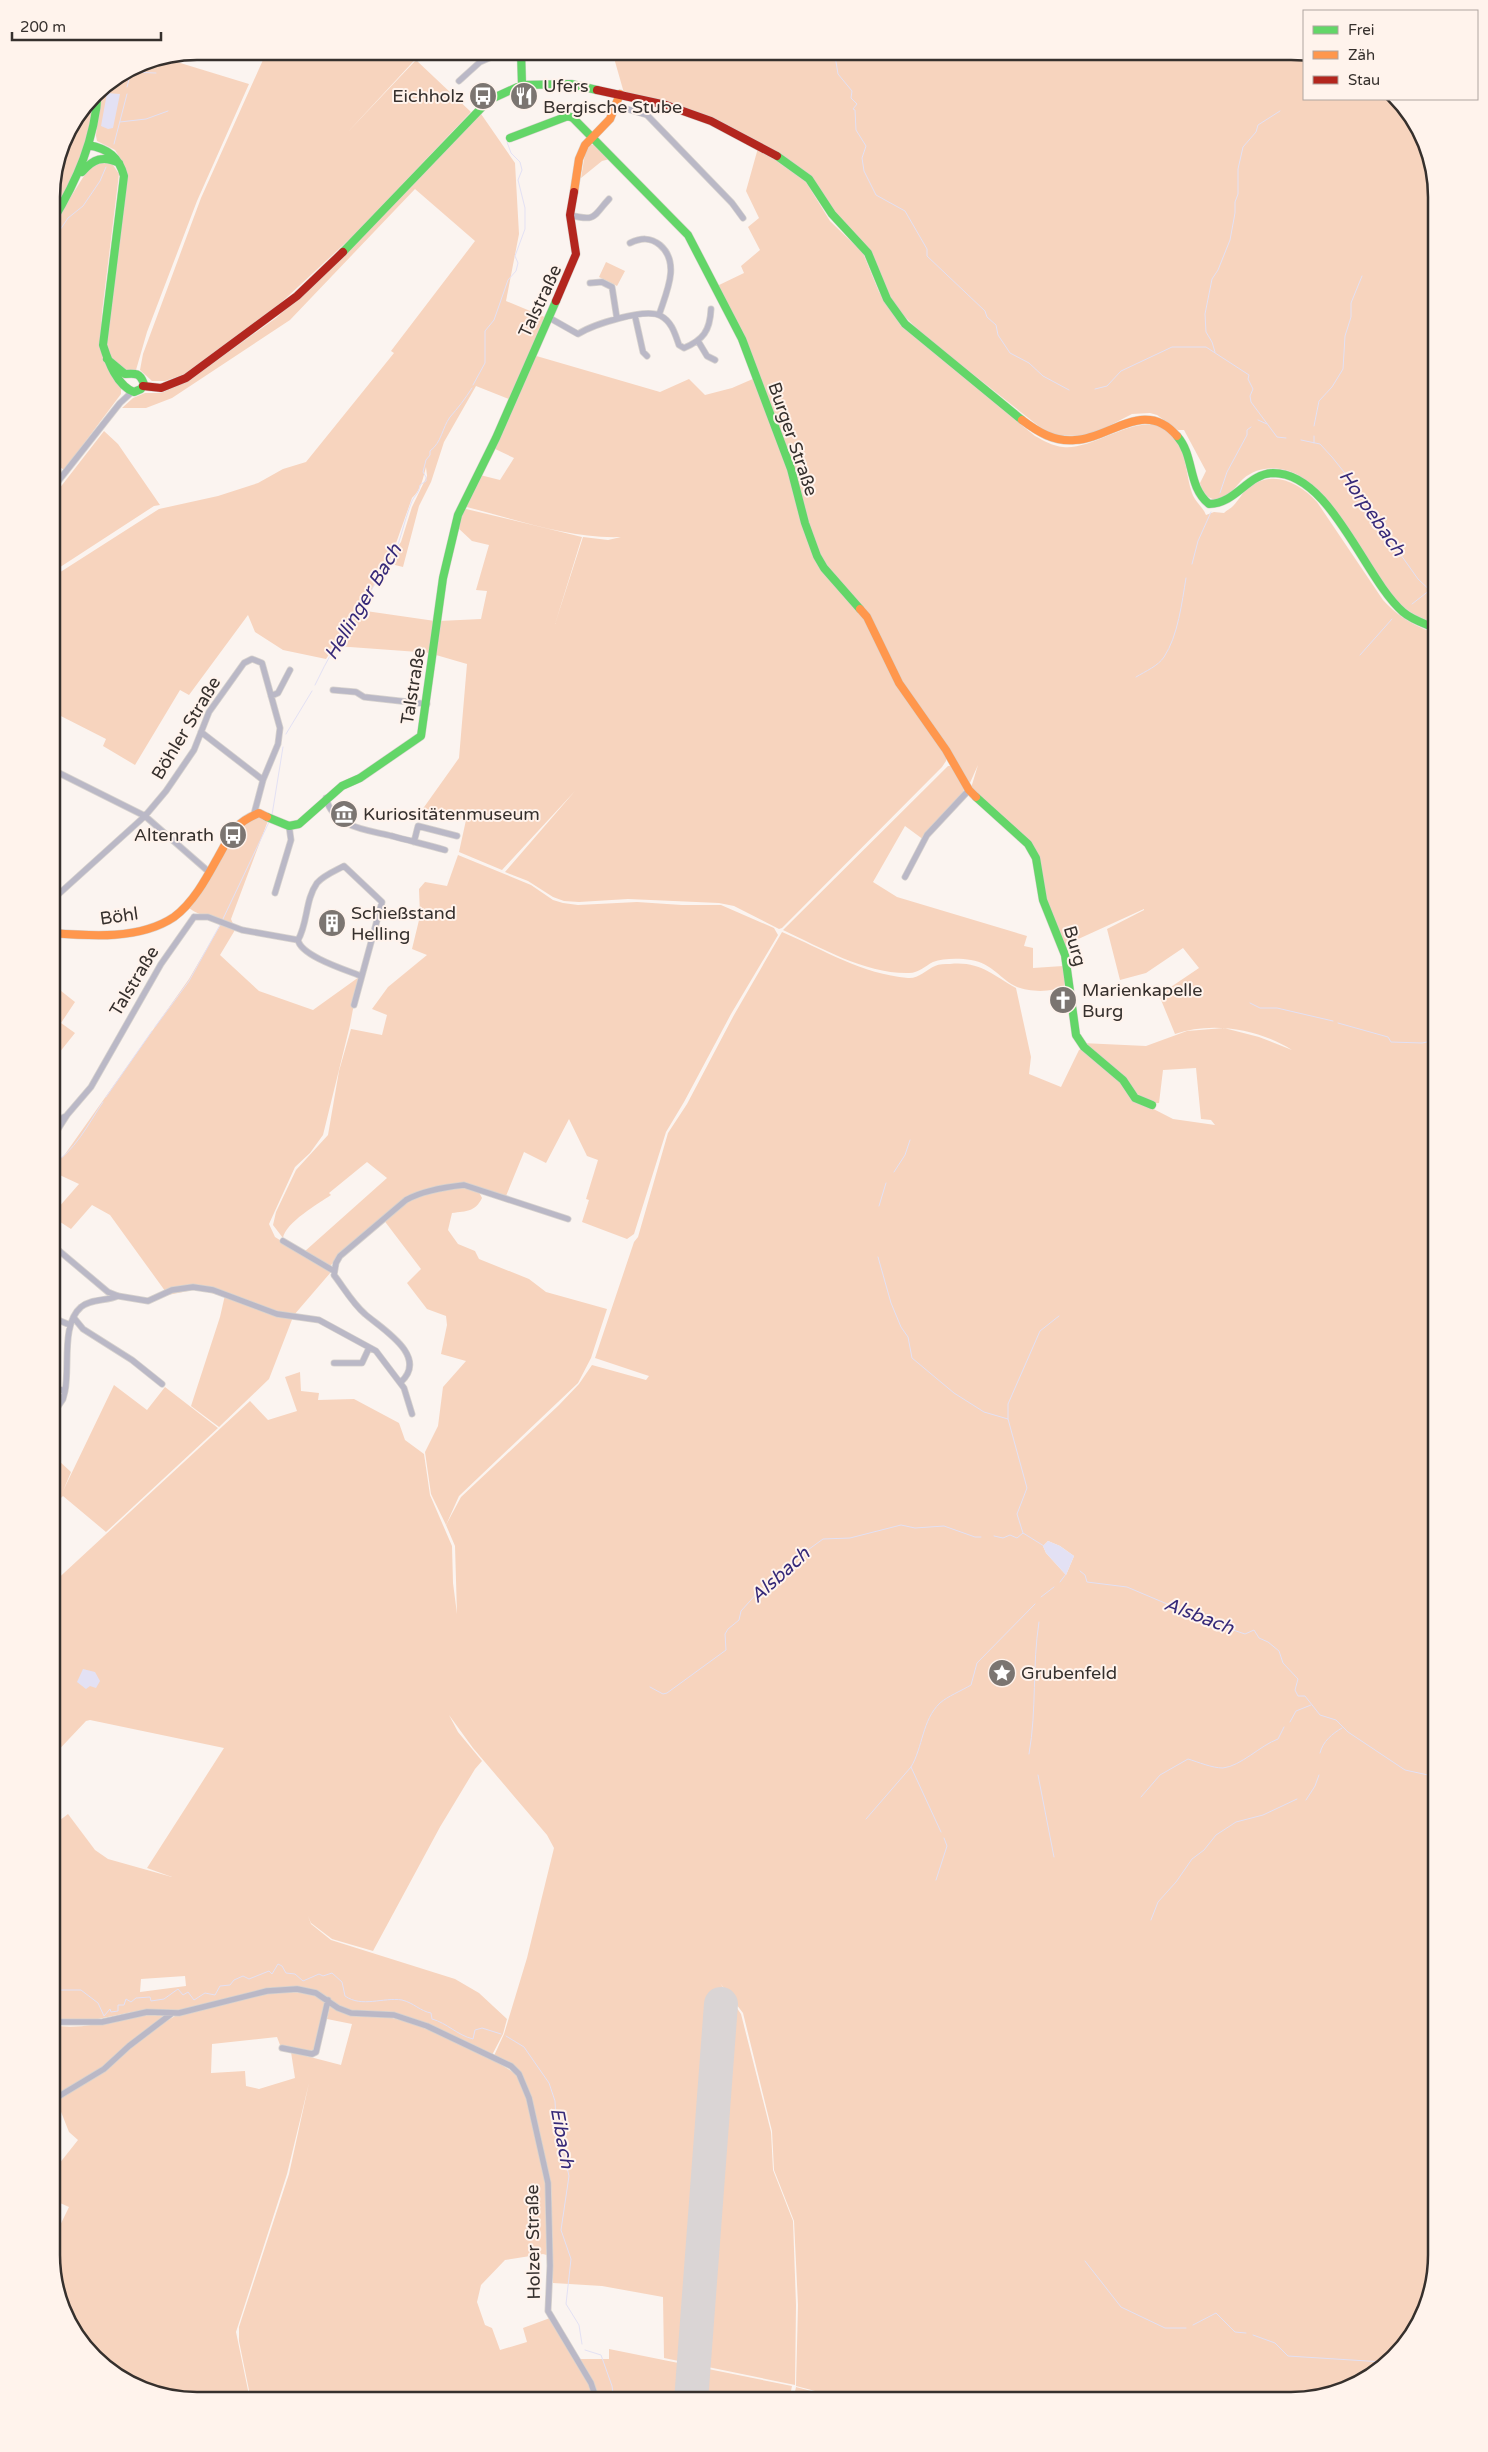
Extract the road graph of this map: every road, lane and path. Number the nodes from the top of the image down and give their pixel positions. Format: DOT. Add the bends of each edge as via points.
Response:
graph roads {
  1 [pos="485,60"];
  2 [pos="521,60"];
  3 [pos="459,82"];
  4 [pos="522,85"];
  5 [pos="620,94"];
  6 [pos="97,104"];
  7 [pos="617,106"];
  8 [pos="592,137"];
  9 [pos="510,138"];
  10 [pos="89,145"];
  11 [pos="120,164"];
  12 [pos="78,177"];
  13 [pos="609,199"];
  14 [pos="60,208"];
  15 [pos="570,215"];
  16 [pos="743,218"];
  17 [pos="630,243"];
  18 [pos="590,284"];
  19 [pos="711,309"];
  20 [pos="659,315"];
  21 [pos="635,316"];
  22 [pos="548,318"];
  23 [pos="617,319"];
  24 [pos="698,342"];
  25 [pos="647,356"];
  26 [pos="107,359"];
  27 [pos="715,360"];
  28 [pos="129,375"];
  29 [pos="143,386"];
  30 [pos="128,388"];
  31 [pos="60,479"];
  32 [pos="1428,625"];
  33 [pos="290,670"];
  34 [pos="333,690"];
  35 [pos="271,696"];
  36 [pos="427,704"];
  37 [pos="200,732"];
  38 [pos="952,761"];
  39 [pos="60,773"];
  40 [pos="263,780"];
  41 [pos="969,790"];
  42 [pos="326,798"];
  43 [pos="254,814"];
  44 [pos="144,816"];
  45 [pos="289,826"];
  46 [pos="457,836"];
  47 [pos="414,842"];
  48 [pos="445,850"];
  49 [pos="209,872"];
  50 [pos="905,876"];
  51 [pos="275,893"];
  52 [pos="60,894"];
  53 [pos="185,908"];
  54 [pos="194,917"];
  55 [pos="60,934"];
  56 [pos="298,940"];
  57 [pos="361,976"];
  58 [pos="354,1005"];
  59 [pos="1152,1105"];
  60 [pos="68,1115"];
  61 [pos="60,1120"];
  62 [pos="60,1127"];
  63 [pos="568,1219"];
  64 [pos="283,1241"];
  65 [pos="60,1252"];
  66 [pos="334,1271"];
  67 [pos="118,1296"];
  68 [pos="74,1318"];
  69 [pos="60,1321"];
  70 [pos="70,1325"];
  71 [pos="369,1348"];
  72 [pos="334,1363"];
  73 [pos="401,1382"];
  74 [pos="162,1384"];
  75 [pos="60,1390"];
  76 [pos="65,1391"];
  77 [pos="60,1403"];
  78 [pos="412,1414"];
  79 [pos="328,2000"];
  80 [pos="171,2014"];
  81 [pos="60,2022"];
  82 [pos="282,2048"];
  83 [pos="60,2096"];
  84 [pos="594,2392"];
  1 -- 3 [label="street"];
  2 -- 4 [label="street"];
  4 -- 5 [label="street" via="571,84"];
  4 -- 29 [label="street" via="497,95 480,107 329,267 297,296 186,378 161,388"];
  5 -- 7 [label="street, Talstraße"];
  5 -- 32 [label="street" via="666,104 711,121 797,168 816,188 832,214 868,253 887,299 905,324 1037,432 1055,440 1076,441 1140,419 1159,422 1182,440 1197,493 1209,504 1226,503 1248,482 1264,475 1278,473 1296,478 1323,502 1395,604"];
  6 -- 10 [label="street"];
  7 -- 8 [label="street, Talstraße" via="610,119"];
  7 -- 16 [label="street" via="647,115 732,202"];
  8 -- 9 [label="street" via="568,116"];
  8 -- 15 [label="street, Talstraße" via="579,159"];
  8 -- 38 [label="street, Burger Straße" via="688,235 742,339 788,462 817,556 867,617 899,683"];
  10 -- 11 [label="street" via="110,152"];
  10 -- 12 [label="street"];
  11 -- 12 [label="street" via="100,158 88,165"];
  11 -- 26 [label="street" via="124,186 104,325 103,344"];
  12 -- 14 [label="street"];
  13 -- 15 [label="street" via="596,216"];
  15 -- 22 [label="street, Talstraße" via="576,254"];
  17 -- 20 [label="street" via="651,239 671,259 670,280"];
  18 -- 23 [label="street" via="602,282 612,287"];
  19 -- 24 [label="street" via="708,330"];
  20 -- 21 [label="street"];
  20 -- 24 [label="street" via="672,326 680,348"];
  21 -- 23 [label="street"];
  21 -- 25 [label="street" via="643,352"];
  22 -- 23 [label="street" via="578,334"];
  22 -- 36 [label="street, Talstraße" via="492,447 463,500 454,526 440,588"];
  24 -- 27 [label="street" via="707,356"];
  26 -- 28 [label="street"];
  26 -- 30 [label="street"];
  28 -- 29 [label="street" via="136,373 141,376"];
  28 -- 30 [label="street" via="125,379"];
  29 -- 30 [label="street" via="139,390"];
  30 -- 31 [label="street" via="120,403"];
  33 -- 35 [label="street" via="278,693"];
  34 -- 36 [label="street"];
  35 -- 37 [label="street, Böhler Straße" via="262,663 255,659 244,663 212,708"];
  35 -- 40 [label="street" via="280,738"];
  36 -- 42 [label="street, Talstraße" via="421,736"];
  37 -- 40 [label="street"];
  37 -- 44 [label="street, Böhler Straße" via="194,750 178,776"];
  38 -- 41 [label="street, Burg"];
  39 -- 44 [label="street"];
  40 -- 43 [label="street"];
  41 -- 50 [label="street" via="927,835"];
  41 -- 59 [label="street, Burg" via="1028,844 1036,858 1043,900 1065,955 1073,1020 1081,1043 1123,1080 1135,1098"];
  42 -- 45 [label="street, Talstraße" via="299,824"];
  42 -- 47 [label="street" via="331,811 341,820 364,832"];
  43 -- 45 [label="street" via="259,813"];
  43 -- 49 [label="street" via="235,828"];
  44 -- 49 [label="street"];
  44 -- 52 [label="street, Böhler Straße"];
  45 -- 51 [label="street" via="291,840"];
  46 -- 47 [label="street" via="418,826"];
  47 -- 48 [label="street"];
  49 -- 53 [label="street"];
  53 -- 54 [label="street"];
  53 -- 55 [label="street, Böhl" via="165,921 134,931"];
  54 -- 56 [label="street" via="200,916 254,933"];
  54 -- 60 [label="street, Talstraße" via="161,964 90,1087"];
  56 -- 57 [label="street" via="316,957"];
  56 -- 57 [label="street" via="317,883 344,866 382,902"];
  57 -- 58 [label="street"];
  60 -- 61 [label="street"];
  60 -- 62 [label="street, Talstraße"];
  63 -- 66 [label="street" via="464,1185 456,1186 406,1200 340,1256"];
  64 -- 66 [label="street"];
  65 -- 67 [label="street" via="108,1292"];
  66 -- 73 [label="street" via="364,1314 389,1331 404,1350 410,1366"];
  67 -- 68 [label="street" via="87,1304"];
  67 -- 71 [label="street" via="148,1301 182,1287 213,1290 277,1314 319,1320"];
  68 -- 70 [label="street"];
  68 -- 74 [label="street" via="83,1329 132,1360"];
  69 -- 70 [label="street"];
  70 -- 76 [label="street"];
  71 -- 72 [label="street" via="362,1362"];
  71 -- 73 [label="street" via="376,1351"];
  73 -- 78 [label="street"];
  75 -- 76 [label="street"];
  76 -- 77 [label="street"];
  79 -- 80 [label="street, Holzer Straße" via="316,1992 279,1989"];
  79 -- 82 [label="street" via="316,2052"];
  79 -- 84 [label="street, Holzer Straße" via="351,2013 394,2015 427,2026 495,2058 519,2074 530,2098 548,2182 548,2310"];
  80 -- 81 [label="street, Holzer Straße" via="147,2012 102,2022"];
  80 -- 83 [label="street, Holzer Straße" via="104,2069"];
}
